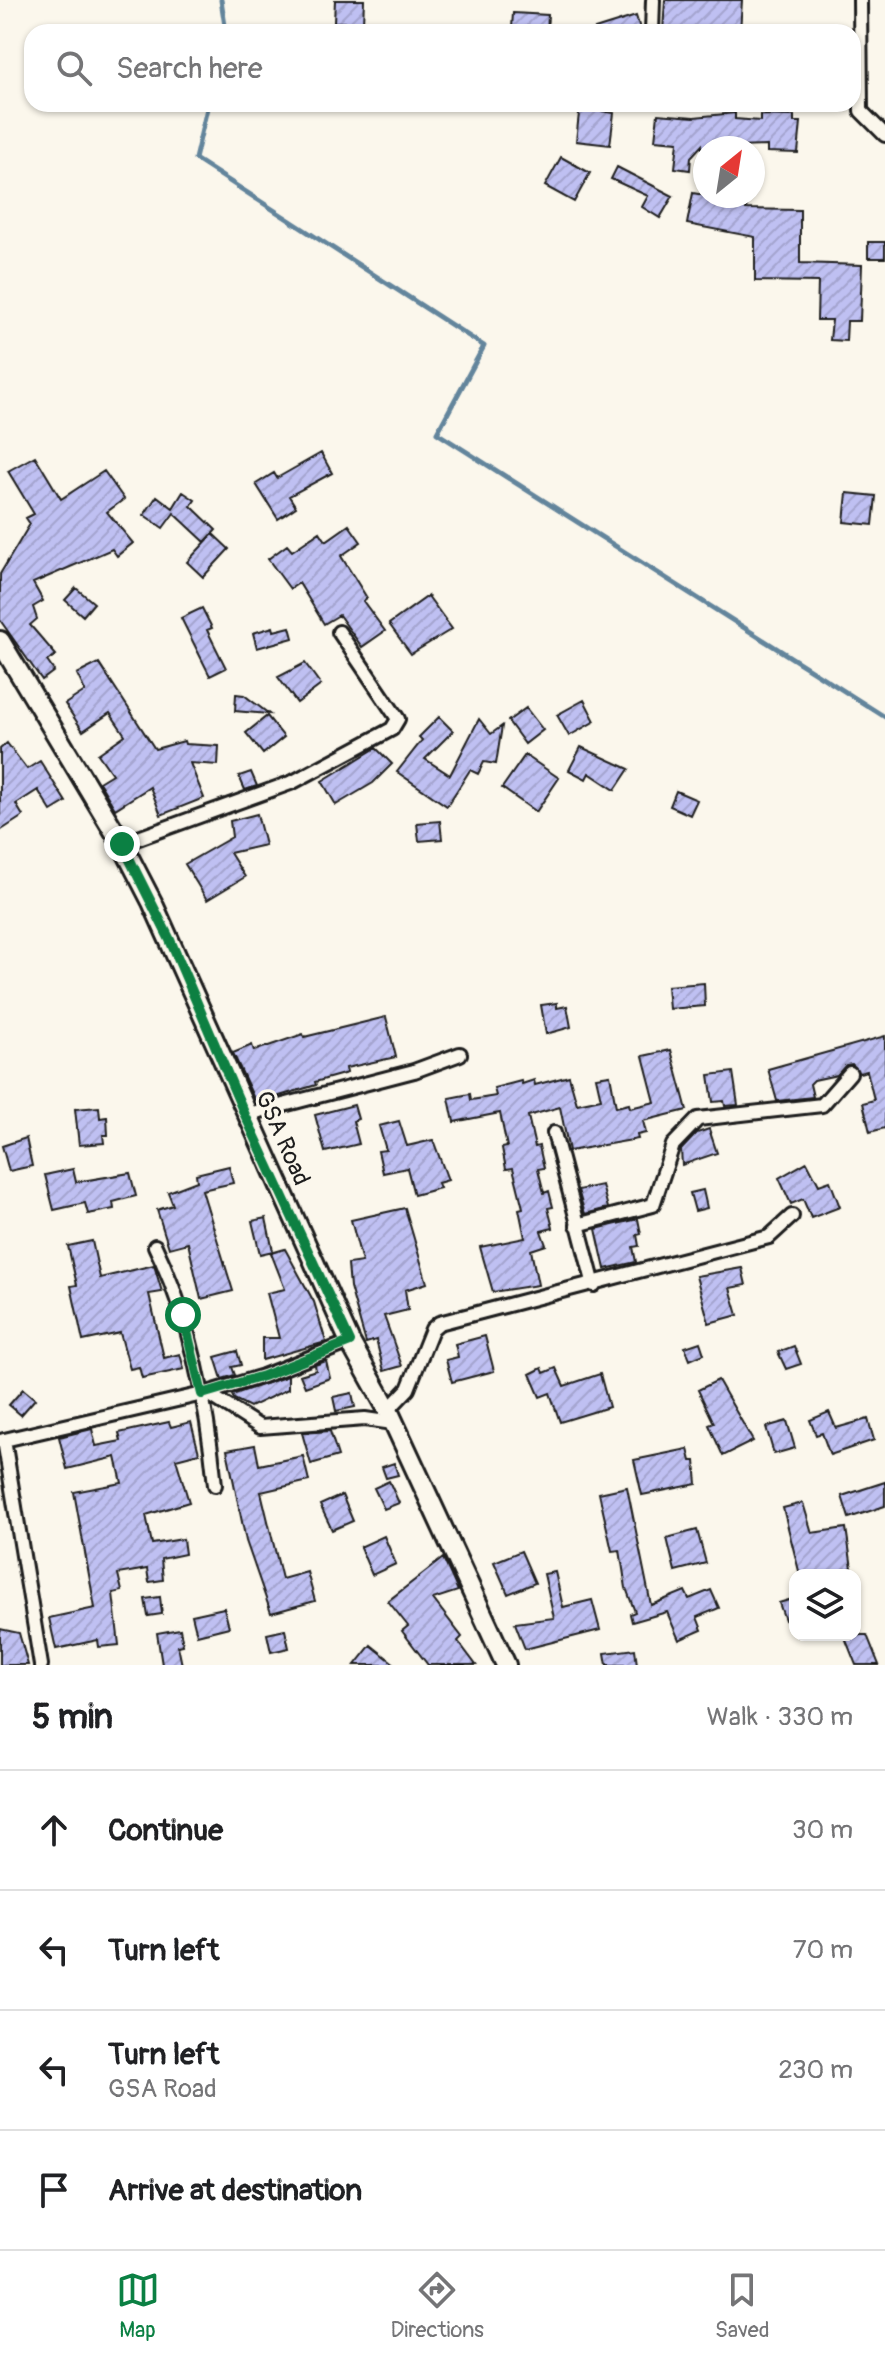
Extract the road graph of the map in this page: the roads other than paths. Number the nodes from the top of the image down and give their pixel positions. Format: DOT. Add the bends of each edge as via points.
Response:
graph roads {
  1 [pos="653,0"];
  2 [pos="860,0"];
  3 [pos="652,24"];
  4 [pos="860,24"];
  5 [pos="861,111"];
  6 [pos="885,135"];
  7 [pos="339,632"];
  8 [pos="0,641"];
  9 [pos="122,844"];
  10 [pos="460,1054"];
  11 [pos="850,1073"];
  12 [pos="245,1115"];
  13 [pos="554,1133"];
  14 [pos="792,1216"];
  15 [pos="577,1225"];
  16 [pos="155,1246"];
  17 [pos="594,1285"];
  18 [pos="350,1342"];
  19 [pos="205,1393"];
  20 [pos="391,1417"];
  21 [pos="2,1441"];
  22 [pos="215,1485"];
  23 [pos="41,1665"];
  24 [pos="506,1665"];
  1 -- 3 [label="street"];
  2 -- 4 [label="street"];
  5 -- 6 [label="street"];
  7 -- 9 [label="street" via="398,719 392,729 293,782"];
  8 -- 9 [label="street, GSA Road"];
  9 -- 12 [label="street, GSA Road" via="170,940"];
  10 -- 12 [label="street"];
  11 -- 15 [label="street" via="822,1105 698,1119 673,1145 653,1205"];
  12 -- 18 [label="street, GSA Road"];
  13 -- 15 [label="street"];
  14 -- 17 [label="street" via="769,1237"];
  15 -- 17 [label="street"];
  16 -- 19 [label="street" via="183,1315"];
  17 -- 20 [label="street" via="439,1323"];
  18 -- 19 [label="street"];
  18 -- 20 [label="street, GSA Road"];
  19 -- 20 [label="street" via="260,1427"];
  19 -- 21 [label="street"];
  19 -- 22 [label="street"];
  20 -- 24 [label="street, GSA Road"];
  21 -- 23 [label="street"];
}
